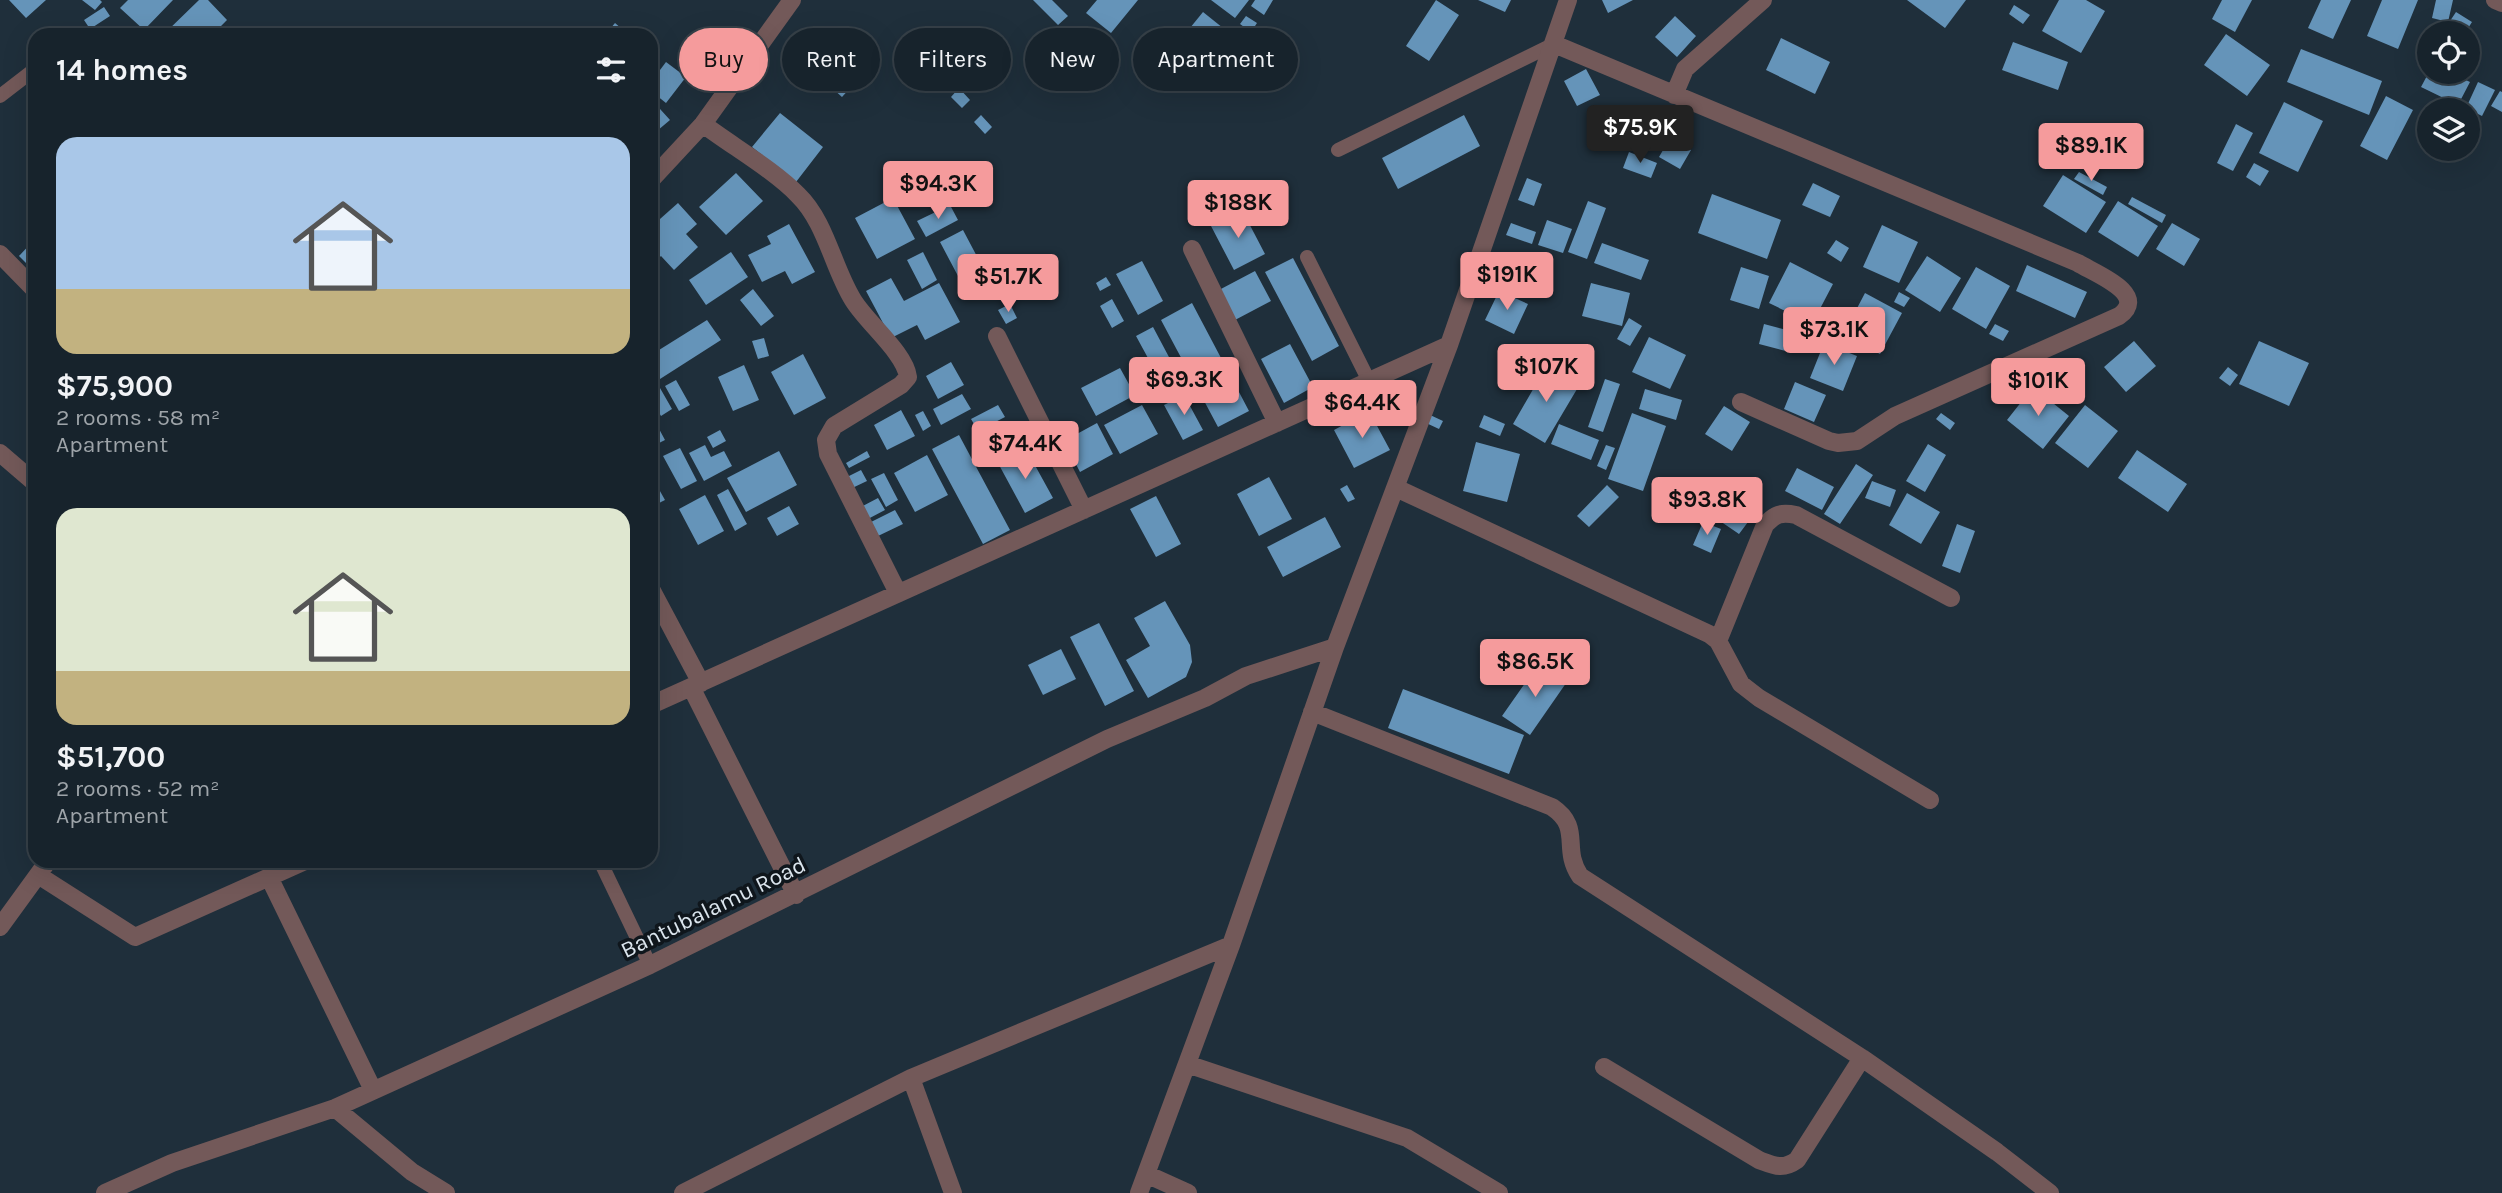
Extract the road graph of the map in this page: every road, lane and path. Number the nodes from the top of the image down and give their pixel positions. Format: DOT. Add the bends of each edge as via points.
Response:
graph roads {
  1 [pos="792,0"];
  2 [pos="1568,0"];
  3 [pos="1763,0"];
  4 [pos="2495,0"];
  5 [pos="2502,3"];
  6 [pos="1554,44"];
  7 [pos="28,74"];
  8 [pos="1674,94"];
  9 [pos="0,96"];
  10 [pos="703,124"];
  11 [pos="1338,150"];
  12 [pos="658,172"];
  13 [pos="1192,250"];
  14 [pos="0,254"];
  15 [pos="1307,257"];
  16 [pos="28,283"];
  17 [pos="997,337"];
  18 [pos="1449,345"];
  19 [pos="1369,381"];
  20 [pos="1741,402"];
  21 [pos="1277,423"];
  22 [pos="0,453"];
  23 [pos="28,477"];
  24 [pos="1396,488"];
  25 [pos="1084,510"];
  26 [pos="898,593"];
  27 [pos="1951,598"];
  28 [pos="658,604"];
  29 [pos="1718,641"];
  30 [pos="1335,647"];
  31 [pos="696,685"];
  32 [pos="658,702"];
  33 [pos="1312,712"];
  34 [pos="1930,800"];
  35 [pos="43,868"];
  36 [pos="289,868"];
  37 [pos="603,868"];
  38 [pos="269,877"];
  39 [pos="796,895"];
  40 [pos="0,927"];
  41 [pos="1231,945"];
  42 [pos="650,965"];
  43 [pos="1862,1058"];
  44 [pos="1187,1064"];
  45 [pos="1604,1068"];
  46 [pos="911,1078"];
  47 [pos="373,1090"];
  48 [pos="335,1108"];
  49 [pos="1146,1174"];
  50 [pos="105,1193"];
  51 [pos="446,1193"];
  52 [pos="683,1193"];
  53 [pos="953,1193"];
  54 [pos="1139,1193"];
  55 [pos="1188,1193"];
  56 [pos="1499,1193"];
  57 [pos="2050,1193"];
  1 -- 10 [label="street"];
  2 -- 6 [label="street"];
  3 -- 8 [label="street" via="1685,69"];
  4 -- 5 [label="street"];
  6 -- 8 [label="street"];
  6 -- 11 [label="lane"];
  6 -- 18 [label="street"];
  7 -- 9 [label="lane"];
  8 -- 20 [label="street" via="2078,264 2115,284 2129,299 2119,316 1895,416 1857,441 1829,441"];
  10 -- 12 [label="street"];
  10 -- 26 [label="street" via="799,196 851,297 907,366 908,377 901,385 834,426 826,440 828,454"];
  13 -- 21 [label="street"];
  14 -- 16 [label="street"];
  15 -- 19 [label="lane"];
  17 -- 25 [label="street"];
  18 -- 19 [label="street"];
  18 -- 24 [label="street"];
  19 -- 21 [label="street"];
  21 -- 25 [label="street"];
  22 -- 23 [label="street"];
  24 -- 29 [label="street"];
  24 -- 30 [label="street"];
  25 -- 26 [label="street"];
  26 -- 31 [label="street"];
  27 -- 29 [label="street" via="1783,512 1765,525"];
  28 -- 31 [label="street"];
  29 -- 34 [label="street" via="1735,676 1759,698"];
  30 -- 33 [label="street"];
  30 -- 39 [label="street, Bantubalamu Road" via="1246,676 1107,739"];
  31 -- 32 [label="street"];
  31 -- 39 [label="street"];
  33 -- 41 [label="street"];
  33 -- 43 [label="street" via="1552,807 1565,816 1573,866 1580,876"];
  35 -- 38 [label="street" via="135,937"];
  35 -- 40 [label="street"];
  36 -- 38 [label="street"];
  37 -- 42 [label="lane"];
  38 -- 47 [label="street"];
  39 -- 42 [label="street, Bantubalamu Road"];
  41 -- 44 [label="street"];
  41 -- 46 [label="street"];
  42 -- 47 [label="street, Bantubalamu Road"];
  43 -- 45 [label="street" via="1797,1160 1787,1167 1759,1160"];
  43 -- 57 [label="street"];
  44 -- 49 [label="street"];
  44 -- 56 [label="street" via="1407,1138"];
  46 -- 52 [label="street"];
  46 -- 53 [label="street"];
  47 -- 48 [label="street, Bantubalamu Road"];
  48 -- 50 [label="street, Bantubalamu Road" via="172,1163"];
  48 -- 51 [label="street" via="412,1172"];
  49 -- 54 [label="street"];
  49 -- 55 [label="street"];
}
